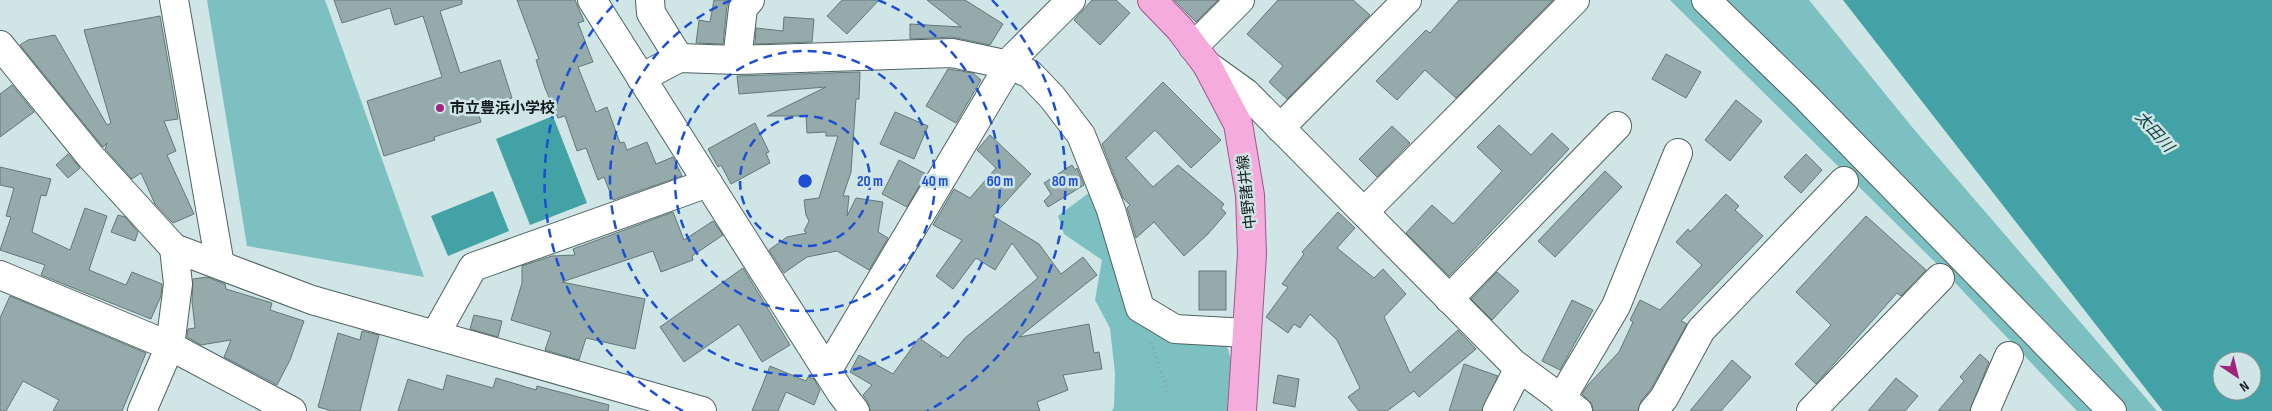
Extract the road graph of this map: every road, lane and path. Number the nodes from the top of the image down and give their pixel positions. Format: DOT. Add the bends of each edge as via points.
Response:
graph roads {
  1 [pos="174,0"];
  2 [pos="592,0"];
  3 [pos="650,0"];
  4 [pos="750,0"];
  5 [pos="1071,0"];
  6 [pos="1152,0"];
  7 [pos="1240,0"];
  8 [pos="1407,0"];
  9 [pos="1575,0"];
  10 [pos="1706,0"];
  11 [pos="0,45"];
  12 [pos="1200,56"];
  13 [pos="679,58"];
  14 [pos="737,60"];
  15 [pos="1009,65"];
  16 [pos="641,78"];
  17 [pos="1617,126"];
  18 [pos="1280,128"];
  19 [pos="1678,154"];
  20 [pos="1844,181"];
  21 [pos="708,183"];
  22 [pos="1364,212"];
  23 [pos="174,248"];
  24 [pos="220,265"];
  25 [pos="0,275"];
  26 [pos="1940,278"];
  27 [pos="1449,299"];
  28 [pos="1140,308"];
  29 [pos="1247,333"];
  30 [pos="435,335"];
  31 [pos="170,346"];
  32 [pos="2009,356"];
  33 [pos="1519,368"];
  34 [pos="1169,395"];
  35 [pos="840,397"];
  36 [pos="1569,405"];
  37 [pos="669,407"];
  38 [pos="142,411"];
  39 [pos="292,411"];
  40 [pos="702,411"];
  41 [pos="1242,411"];
  42 [pos="1497,411"];
  43 [pos="1652,411"];
  44 [pos="1811,411"];
  45 [pos="1985,411"];
  46 [pos="2112,411"];
  1 -- 24 [label="street"];
  2 -- 16 [label="street"];
  3 -- 13 [label="street" via="651,13"];
  4 -- 14 [label="street" via="743,8"];
  5 -- 15 [label="street"];
  6 -- 12 [label="main road, 中野諸井線"];
  7 -- 12 [label="street"];
  8 -- 18 [label="street"];
  9 -- 22 [label="street"];
  10 -- 46 [label="street" via="1805,96"];
  11 -- 23 [label="street" via="91,157"];
  12 -- 18 [label="street" via="1246,92"];
  12 -- 29 [label="main road, 中野諸井線" via="1238,124 1250,195 1252,254"];
  13 -- 14 [label="street"];
  13 -- 16 [label="street"];
  14 -- 15 [label="street" via="952,53"];
  15 -- 28 [label="street" via="1030,74 1081,135 1111,210"];
  15 -- 35 [label="street"];
  16 -- 21 [label="street"];
  17 -- 27 [label="street"];
  18 -- 22 [label="street"];
  19 -- 36 [label="street" via="1616,306"];
  20 -- 43 [label="street" via="1701,330 1664,398"];
  21 -- 30 [label="street" via="473,268"];
  21 -- 35 [label="street"];
  22 -- 27 [label="street"];
  23 -- 24 [label="street"];
  23 -- 31 [label="street" via="178,284"];
  24 -- 30 [label="street" via="312,300"];
  25 -- 31 [label="street"];
  26 -- 44 [label="street"];
  27 -- 33 [label="street"];
  28 -- 29 [label="street" via="1176,329"];
  28 -- 34 [label="path"];
  29 -- 41 [label="main road, 中野諸井線"];
  30 -- 37 [label="street"];
  31 -- 38 [label="street"];
  31 -- 39 [label="street"];
  32 -- 45 [label="street"];
  33 -- 36 [label="street"];
  33 -- 42 [label="street"];
  37 -- 40 [label="street"];
}
